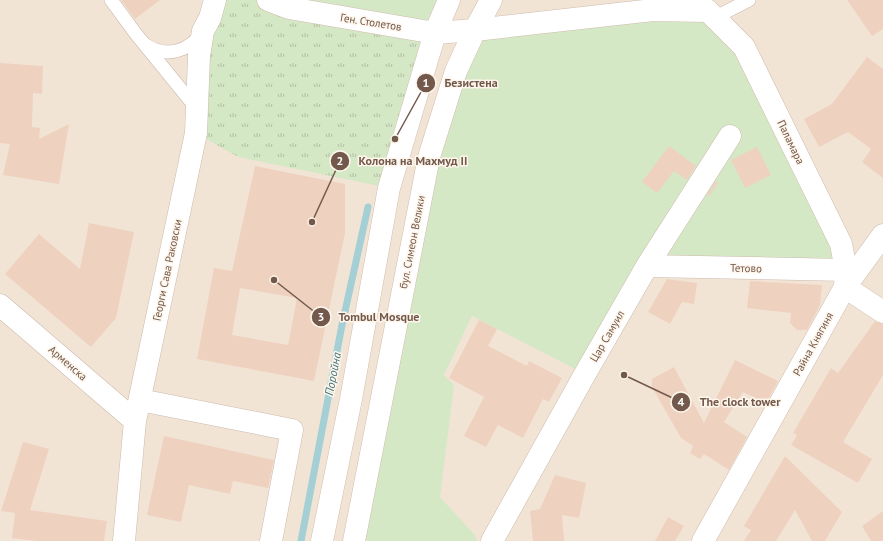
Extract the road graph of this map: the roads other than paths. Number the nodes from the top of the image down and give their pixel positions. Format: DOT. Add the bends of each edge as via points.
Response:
graph roads {
  1 [pos="111,0"];
  2 [pos="215,0"];
  3 [pos="268,0"];
  4 [pos="449,0"];
  5 [pos="491,0"];
  6 [pos="749,0"];
  7 [pos="694,8"];
  8 [pos="475,30"];
  9 [pos="203,31"];
  10 [pos="435,33"];
  11 [pos="143,43"];
  12 [pos="197,109"];
  13 [pos="730,136"];
  14 [pos="883,235"];
  15 [pos="647,266"];
  16 [pos="846,279"];
  17 [pos="0,305"];
  18 [pos="883,312"];
  19 [pos="140,400"];
  20 [pos="135,421"];
  21 [pos="124,541"];
  22 [pos="271,541"];
  23 [pos="322,541"];
  24 [pos="354,541"];
  25 [pos="492,541"];
  26 [pos="702,541"];
  1 -- 11 [label="lane"];
  2 -- 9 [label="street, Георги Сава Раковски"];
  3 -- 10 [label="street, Ген. Столетов" via="289,8"];
  4 -- 10 [label="street"];
  5 -- 8 [label="street, бул. Симеон Велики"];
  6 -- 7 [label="lane"];
  7 -- 8 [label="street, Ген. Столетов" via="652,10"];
  7 -- 16 [label="street, Паламара" via="744,47 841,244"];
  8 -- 10 [label="street, Ген. Столетов"];
  8 -- 24 [label="street, бул. Симеон Велики" via="456,72 429,157"];
  9 -- 11 [label="lane" via="195,42 184,49 172,52 161,52"];
  9 -- 12 [label="street, Георги Сава Раковски" via="199,56"];
  10 -- 23 [label="street" via="389,188 351,399"];
  11 -- 12 [label="lane"];
  12 -- 19 [label="street, Георги Сава Раковски" via="196,133"];
  13 -- 15 [label="street, Цар Самуил"];
  14 -- 16 [label="street, Райна Княгиня"];
  15 -- 16 [label="street, Тетово"];
  15 -- 25 [label="street, Цар Самуил"];
  16 -- 18 [label="street"];
  16 -- 26 [label="street, Райна Княгиня"];
  17 -- 20 [label="street, Арменска"];
  19 -- 20 [label="street, Георги Сава Раковски"];
  19 -- 22 [label="street" via="292,430"];
  20 -- 21 [label="street, Георги Сава Раковски"];
}
